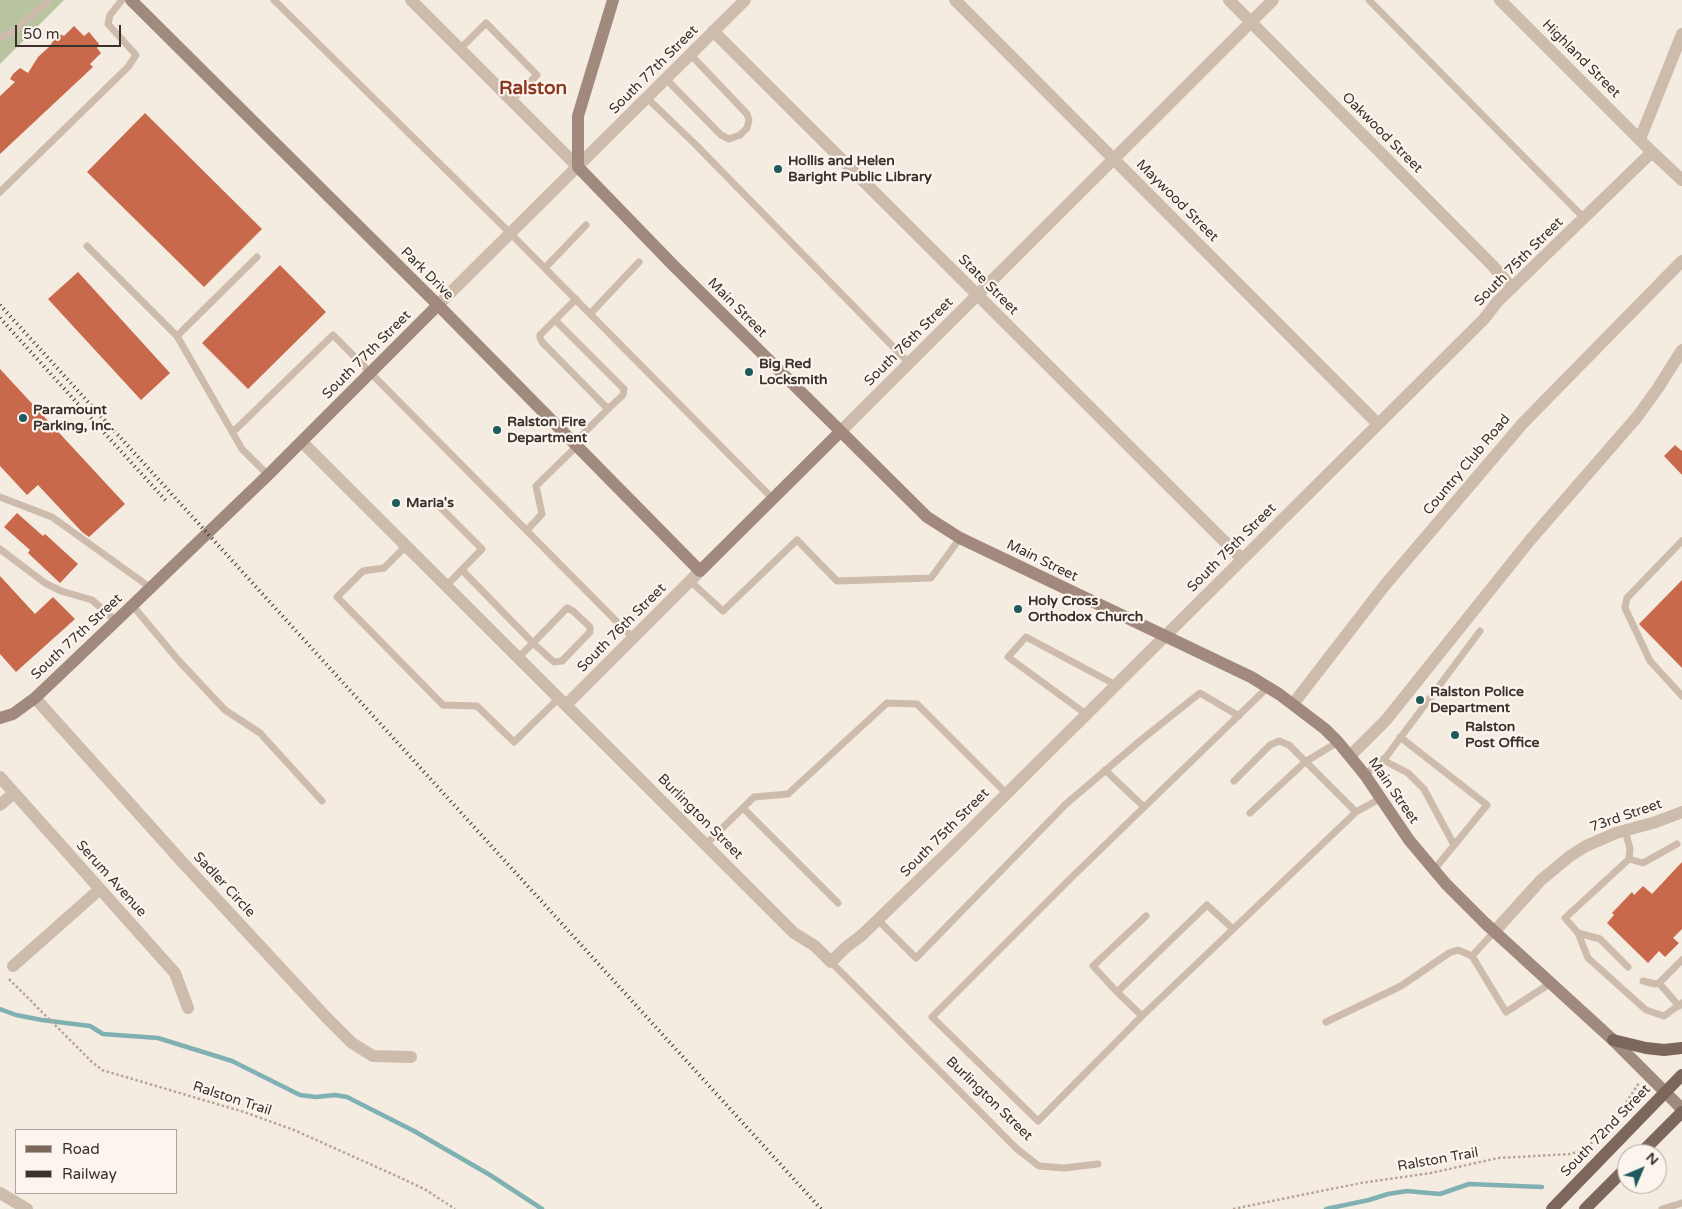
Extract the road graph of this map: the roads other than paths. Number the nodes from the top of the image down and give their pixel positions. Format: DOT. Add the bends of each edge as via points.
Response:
graph roads {
  1 [pos="49,0"];
  2 [pos="122,0"];
  3 [pos="131,0"];
  4 [pos="274,0"];
  5 [pos="411,0"];
  6 [pos="613,0"];
  7 [pos="744,0"];
  8 [pos="955,0"];
  9 [pos="1229,0"];
  10 [pos="1273,0"];
  11 [pos="1369,0"];
  12 [pos="1500,0"];
  13 [pos="1251,22"];
  14 [pos="714,31"];
  15 [pos="1682,34"];
  16 [pos="0,38"];
  17 [pos="460,49"];
  18 [pos="690,54"];
  19 [pos="666,79"];
  20 [pos="646,98"];
  21 [pos="512,100"];
  22 [pos="1640,139"];
  23 [pos="1652,152"];
  24 [pos="1114,159"];
  25 [pos="578,167"];
  26 [pos="1682,180"];
  27 [pos="0,192"];
  28 [pos="1584,218"];
  29 [pos="586,225"];
  30 [pos="510,233"];
  31 [pos="87,246"];
  32 [pos="256,257"];
  33 [pos="1682,261"];
  34 [pos="639,262"];
  35 [pos="545,268"];
  36 [pos="1512,288"];
  37 [pos="977,295"];
  38 [pos="576,299"];
  39 [pos="438,305"];
  40 [pos="590,314"];
  41 [pos="555,320"];
  42 [pos="177,336"];
  43 [pos="1682,350"];
  44 [pos="909,363"];
  45 [pos="372,372"];
  46 [pos="609,408"];
  47 [pos="1377,423"];
  48 [pos="233,432"];
  49 [pos="840,432"];
  50 [pos="302,442"];
  51 [pos="575,445"];
  52 [pos="268,475"];
  53 [pos="0,497"];
  54 [pos="773,499"];
  55 [pos="436,503"];
  56 [pos="527,530"];
  57 [pos="960,538"];
  58 [pos="1682,541"];
  59 [pos="406,546"];
  60 [pos="0,549"];
  61 [pos="1242,559"];
  62 [pos="462,570"];
  63 [pos="700,571"];
  64 [pos="690,581"];
  65 [pos="446,586"];
  66 [pos="151,588"];
  67 [pos="133,606"];
  68 [pos="116,622"];
  69 [pos="1480,631"];
  70 [pos="1164,636"];
  71 [pos="634,638"];
  72 [pos="533,642"];
  73 [pos="518,658"];
  74 [pos="1116,685"];
  75 [pos="1268,687"];
  76 [pos="1682,696"];
  77 [pos="35,698"];
  78 [pos="562,702"];
  79 [pos="1293,704"];
  80 [pos="1086,714"];
  81 [pos="1239,716"];
  82 [pos="0,718"];
  83 [pos="1400,737"];
  84 [pos="1338,742"];
  85 [pos="1350,756"];
  86 [pos="1383,760"];
  87 [pos="1305,762"];
  88 [pos="1105,770"];
  89 [pos="1365,775"];
  90 [pos="0,777"];
  91 [pos="1234,781"];
  92 [pos="14,793"];
  93 [pos="1007,794"];
  94 [pos="1381,798"];
  95 [pos="322,801"];
  96 [pos="0,805"];
  97 [pos="1144,807"];
  98 [pos="743,808"];
  99 [pos="1356,812"];
  100 [pos="1682,812"];
  101 [pos="1250,813"];
  102 [pos="1625,830"];
  103 [pos="706,844"];
  104 [pos="1677,844"];
  105 [pos="1454,845"];
  106 [pos="1629,859"];
  107 [pos="1433,871"];
  108 [pos="100,889"];
  109 [pos="838,903"];
  110 [pos="1146,916"];
  111 [pos="878,920"];
  112 [pos="1233,930"];
  113 [pos="1494,932"];
  114 [pos="1578,933"];
  115 [pos="1472,956"];
  116 [pos="1682,960"];
  117 [pos="831,962"];
  118 [pos="13,966"];
  119 [pos="1628,968"];
  120 [pos="1643,981"];
  121 [pos="1551,983"];
  122 [pos="1659,983"];
  123 [pos="1117,992"];
  124 [pos="1680,1004"];
  125 [pos="188,1008"];
  126 [pos="1142,1016"];
  127 [pos="1326,1022"];
  128 [pos="1613,1040"];
  129 [pos="1682,1048"];
  130 [pos="412,1057"];
  131 [pos="1682,1074"];
  132 [pos="1664,1092"];
  133 [pos="1682,1111"];
  134 [pos="1650,1144"];
  135 [pos="1098,1164"];
  136 [pos="1617,1177"];
  137 [pos="0,1194"];
  138 [pos="1682,1203"];
  139 [pos="27,1209"];
  140 [pos="1552,1209"];
  141 [pos="1586,1209"];
  142 [pos="1662,1209"];
  1 -- 16 [label="lane" via="18,28"];
  2 -- 27 [label="lane" via="110,15 108,24 136,55 128,67"];
  3 -- 39 [label="main road, Park Drive"];
  4 -- 30 [label="lane"];
  5 -- 17 [label="street, Main Street"];
  6 -- 25 [label="main road" via="578,116"];
  7 -- 14 [label="street, South 77th Street"];
  8 -- 24 [label="street, Maywood Street"];
  9 -- 13 [label="street, Oakwood Street"];
  10 -- 13 [label="street, South 76th Street"];
  11 -- 28 [label="lane"];
  12 -- 22 [label="street, Highland Street"];
  13 -- 24 [label="street, South 76th Street"];
  13 -- 36 [label="street, Oakwood Street"];
  14 -- 18 [label="street, South 77th Street"];
  14 -- 37 [label="street, State Street"];
  15 -- 22 [label="street"];
  17 -- 21 [label="street, Main Street"];
  17 -- 21 [label="lane" via="486,23 538,75"];
  18 -- 19 [label="street, South 77th Street"];
  18 -- 19 [label="lane" via="747,114 750,120 748,128 729,138 721,135"];
  19 -- 20 [label="street, South 77th Street"];
  20 -- 25 [label="street, South 77th Street"];
  20 -- 44 [label="lane"];
  21 -- 25 [label="street, Main Street"];
  22 -- 23 [label="street"];
  23 -- 26 [label="street"];
  23 -- 28 [label="street, South 75th Street"];
  24 -- 37 [label="street, South 76th Street"];
  24 -- 47 [label="street, Maywood Street"];
  25 -- 30 [label="street, South 77th Street"];
  25 -- 49 [label="main road, Main Street"];
  28 -- 36 [label="street, South 75th Street"];
  29 -- 35 [label="lane"];
  30 -- 35 [label="lane"];
  30 -- 39 [label="street, South 77th Street"];
  31 -- 42 [label="lane"];
  32 -- 42 [label="lane"];
  33 -- 79 [label="street, Country Club Road" via="1523,423 1385,586"];
  34 -- 40 [label="lane"];
  35 -- 38 [label="lane"];
  36 -- 47 [label="street, South 75th Street"];
  37 -- 44 [label="street, South 76th Street"];
  37 -- 61 [label="street, State Street"];
  38 -- 40 [label="lane"];
  38 -- 41 [label="lane"];
  39 -- 45 [label="main road, South 77th Street"];
  39 -- 51 [label="main road, Park Drive"];
  40 -- 54 [label="lane"];
  41 -- 46 [label="lane" via="624,389 623,395"];
  41 -- 46 [label="lane" via="540,335 542,342"];
  42 -- 48 [label="lane"];
  43 -- 85 [label="street" via="1637,417 1530,539 1386,720"];
  44 -- 49 [label="street, South 76th Street"];
  45 -- 48 [label="lane" via="333,335"];
  45 -- 50 [label="main road, South 77th Street"];
  45 -- 56 [label="lane"];
  46 -- 51 [label="lane"];
  47 -- 61 [label="street, South 75th Street"];
  48 -- 52 [label="lane" via="242,449"];
  49 -- 54 [label="main road, South 76th Street"];
  49 -- 57 [label="main road, Main Street" via="916,508"];
  50 -- 52 [label="main road, South 77th Street"];
  50 -- 59 [label="street, Burlington Street"];
  51 -- 56 [label="lane" via="536,486 542,514"];
  51 -- 63 [label="main road, Park Drive"];
  52 -- 66 [label="main road, South 77th Street"];
  53 -- 66 [label="lane" via="52,517"];
  54 -- 63 [label="main road, South 76th Street"];
  55 -- 62 [label="lane" via="482,549"];
  56 -- 71 [label="lane"];
  57 -- 64 [label="lane" via="931,578 838,581 797,540 723,611"];
  57 -- 70 [label="main road, Main Street"];
  58 -- 76 [label="lane" via="1627,598 1625,608 1650,661"];
  59 -- 65 [label="street, Burlington Street"];
  59 -- 78 [label="lane" via="384,568 363,571 337,597 443,705 477,706 514,742"];
  60 -- 68 [label="lane" via="45,583 92,600"];
  61 -- 70 [label="street, South 75th Street"];
  62 -- 65 [label="lane"];
  62 -- 72 [label="lane"];
  63 -- 64 [label="street, South 76th Street"];
  64 -- 71 [label="street, South 76th Street"];
  65 -- 73 [label="street, Burlington Street"];
  66 -- 67 [label="main road, South 77th Street"];
  67 -- 68 [label="main road, South 77th Street"];
  67 -- 95 [label="lane" via="225,710 260,733"];
  68 -- 77 [label="main road, South 77th Street"];
  69 -- 83 [label="lane"];
  70 -- 74 [label="street, South 75th Street"];
  70 -- 75 [label="main road, Main Street"];
  71 -- 78 [label="street, South 76th Street"];
  72 -- 72 [label="lane" via="567,608 590,627 590,632 562,661 554,662"];
  72 -- 73 [label="lane"];
  73 -- 78 [label="street, Burlington Street"];
  74 -- 80 [label="street, South 75th Street"];
  74 -- 80 [label="lane" via="1026,637 1008,657"];
  75 -- 79 [label="main road, Main Street"];
  75 -- 81 [label="lane"];
  77 -- 82 [label="main road, South 77th Street" via="13,714"];
  77 -- 130 [label="street, Sadler Circle" via="184,864 352,1043 373,1056"];
  78 -- 103 [label="street, Burlington Street"];
  79 -- 84 [label="main road, Main Street"];
  80 -- 93 [label="street, South 75th Street"];
  81 -- 88 [label="lane" via="1200,693"];
  81 -- 97 [label="lane"];
  83 -- 86 [label="lane"];
  83 -- 105 [label="lane" via="1487,804"];
  84 -- 85 [label="main road, Main Street"];
  84 -- 87 [label="lane"];
  85 -- 89 [label="main road, Main Street"];
  86 -- 89 [label="lane"];
  86 -- 105 [label="lane" via="1408,773 1424,789"];
  87 -- 91 [label="lane" via="1289,745 1279,741 1270,745"];
  87 -- 99 [label="lane"];
  87 -- 101 [label="lane"];
  88 -- 97 [label="lane"];
  88 -- 111 [label="lane" via="1066,804 916,958"];
  89 -- 94 [label="main road, Main Street"];
  90 -- 92 [label="street, Serum Avenue"];
  92 -- 96 [label="street"];
  92 -- 108 [label="street, Serum Avenue"];
  93 -- 98 [label="lane" via="917,704 887,703 788,794 754,797"];
  93 -- 111 [label="street, South 75th Street"];
  94 -- 99 [label="lane"];
  94 -- 107 [label="main road, Main Street"];
  97 -- 126 [label="lane" via="932,1017 1038,1121"];
  98 -- 103 [label="lane"];
  98 -- 109 [label="lane"];
  99 -- 112 [label="lane"];
  100 -- 102 [label="street, 73rd Street"];
  102 -- 106 [label="lane"];
  102 -- 113 [label="street, 73rd Street" via="1586,846 1557,866"];
  103 -- 117 [label="street, Burlington Street" via="794,933 815,946"];
  104 -- 106 [label="lane" via="1643,863"];
  105 -- 107 [label="lane"];
  106 -- 114 [label="lane" via="1564,918"];
  107 -- 113 [label="main road, Main Street"];
  108 -- 118 [label="street"];
  108 -- 125 [label="street, Serum Avenue" via="175,973"];
  110 -- 123 [label="lane" via="1093,966"];
  111 -- 117 [label="street, South 75th Street"];
  112 -- 123 [label="lane" via="1207,905"];
  112 -- 126 [label="lane"];
  113 -- 115 [label="lane"];
  113 -- 121 [label="main road, Main Street"];
  114 -- 119 [label="lane" via="1600,939"];
  114 -- 124 [label="lane" via="1588,958 1646,1010 1664,1016"];
  115 -- 121 [label="lane" via="1506,1012"];
  115 -- 127 [label="lane" via="1458,950 1449,953 1401,986"];
  116 -- 122 [label="lane"];
  117 -- 135 [label="lane, Burlington Street" via="1024,1155 1039,1166 1064,1168"];
  120 -- 122 [label="lane"];
  121 -- 128 [label="main road, Main Street"];
  122 -- 124 [label="lane"];
  123 -- 126 [label="lane"];
  128 -- 129 [label="main road" via="1646,1048"];
  128 -- 132 [label="main road, Main Street"];
  131 -- 132 [label="main road, South 72nd Street"];
  132 -- 133 [label="main road, Main Street"];
  132 -- 140 [label="main road, South 72nd Street"];
  133 -- 134 [label="main road"];
  136 -- 141 [label="main road"];
  137 -- 139 [label="street"];
  138 -- 142 [label="lane"];
}
